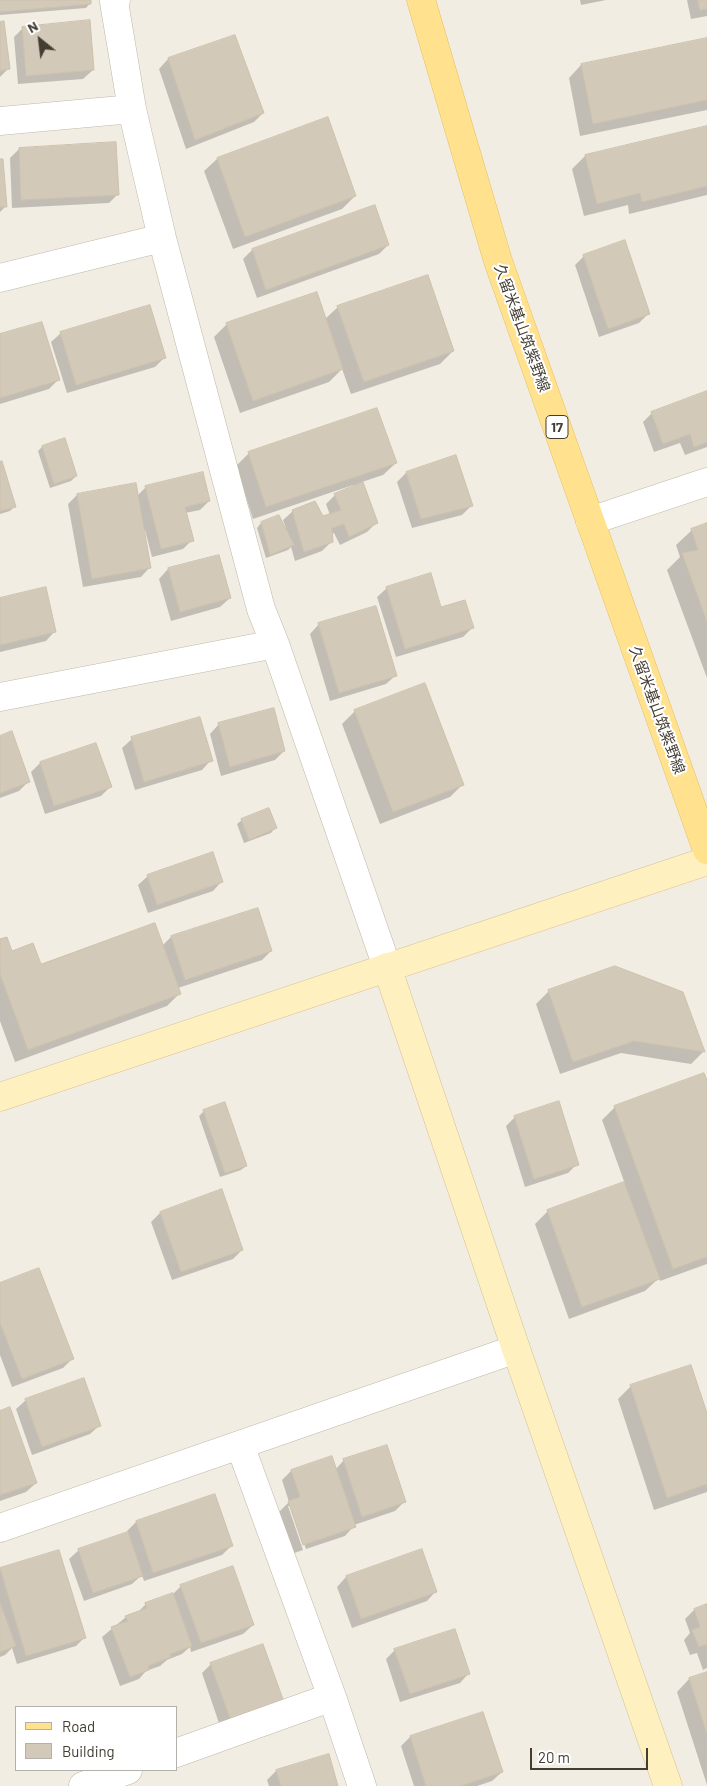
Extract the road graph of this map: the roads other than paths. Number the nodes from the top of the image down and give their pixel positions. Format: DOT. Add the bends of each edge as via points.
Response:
graph roads {
  1 [pos="116,0"];
  2 [pos="420,0"];
  3 [pos="132,109"];
  4 [pos="0,121"];
  5 [pos="162,238"];
  6 [pos="0,278"];
  7 [pos="707,482"];
  8 [pos="590,521"];
  9 [pos="275,644"];
  10 [pos="0,697"];
  11 [pos="707,850"];
  12 [pos="707,861"];
  13 [pos="387,967"];
  14 [pos="1,1094"];
  15 [pos="516,1349"];
  16 [pos="240,1445"];
  17 [pos="0,1528"];
  18 [pos="332,1697"];
  19 [pos="178,1752"];
  20 [pos="125,1771"];
  21 [pos="83,1786"];
  22 [pos="362,1786"];
  23 [pos="668,1786"];
  1 -- 3 [label="street"];
  2 -- 8 [label="main road, 久留米基山筑紫野線 / 17" via="498,261"];
  3 -- 4 [label="street"];
  3 -- 5 [label="street"];
  5 -- 6 [label="street"];
  5 -- 9 [label="street" via="261,609"];
  7 -- 8 [label="street"];
  8 -- 11 [label="main road, 久留米基山筑紫野線 / 17"];
  9 -- 10 [label="street"];
  9 -- 13 [label="street"];
  12 -- 13 [label="street"];
  13 -- 14 [label="street"];
  13 -- 15 [label="street"];
  15 -- 16 [label="street"];
  15 -- 23 [label="street"];
  16 -- 17 [label="street"];
  16 -- 18 [label="street"];
  18 -- 19 [label="street"];
  18 -- 22 [label="street"];
  20 -- 21 [label="street"];
}
